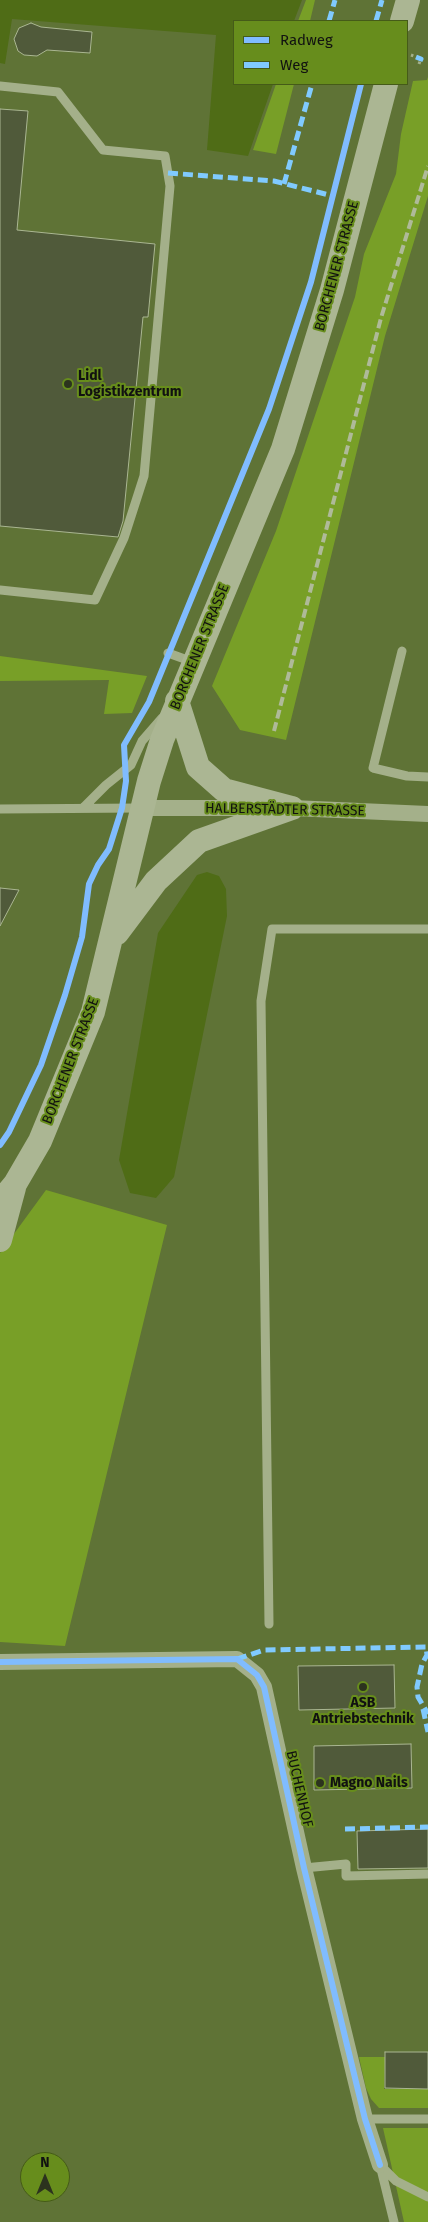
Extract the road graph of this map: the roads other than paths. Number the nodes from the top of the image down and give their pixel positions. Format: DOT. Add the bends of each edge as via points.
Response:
graph roads {
  1 [pos="408,0"];
  2 [pos="402,20"];
  3 [pos="386,85"];
  4 [pos="0,86"];
  5 [pos="0,590"];
  6 [pos="402,651"];
  7 [pos="168,653"];
  8 [pos="194,662"];
  9 [pos="177,701"];
  10 [pos="428,777"];
  11 [pos="83,808"];
  12 [pos="143,808"];
  13 [pos="292,808"];
  14 [pos="0,809"];
  15 [pos="428,814"];
  16 [pos="428,929"];
  17 [pos="111,940"];
  18 [pos="15,1184"];
  19 [pos="0,1202"];
  20 [pos="0,1240"];
  21 [pos="269,1624"];
  22 [pos="0,1662"];
  23 [pos="304,1868"];
  24 [pos="428,1874"];
  25 [pos="428,2118"];
  26 [pos="366,2119"];
  27 [pos="380,2165"];
  28 [pos="428,2197"];
  29 [pos="394,2222"];
  1 -- 2 [label="main road"];
  3 -- 8 [label="main road, BORCHENER STRASSE" via="332,290 283,448"];
  4 -- 5 [label="lane" via="58,92 103,150 165,156 170,186 144,476 124,538 94,600"];
  6 -- 10 [label="lane" via="373,768"];
  7 -- 8 [label="lane"];
  8 -- 9 [label="main road, BORCHENER STRASSE"];
  9 -- 11 [label="lane" via="142,741 131,765"];
  9 -- 12 [label="main road, BORCHENER STRASSE"];
  9 -- 13 [label="main road" via="198,767 224,790"];
  11 -- 12 [label="lane"];
  11 -- 14 [label="lane"];
  12 -- 13 [label="street, HALBERSTÄDTER STRASSE"];
  12 -- 17 [label="main road, BORCHENER STRASSE"];
  13 -- 15 [label="street, HALBERSTÄDTER STRASSE"];
  13 -- 17 [label="main road" via="199,841 156,881"];
  16 -- 21 [label="lane" via="272,929 261,1001"];
  17 -- 18 [label="main road, BORCHENER STRASSE" via="93,1012 40,1141"];
  18 -- 19 [label="main road, BORCHENER STRASSE"];
  18 -- 20 [label="main road"];
  22 -- 23 [label="street, BUCHENHOF" via="237,1658 257,1675 264,1687"];
  23 -- 24 [label="lane" via="346,1864 346,1876"];
  23 -- 26 [label="street, BUCHENHOF"];
  25 -- 26 [label="lane"];
  26 -- 27 [label="street, BUCHENHOF"];
  27 -- 28 [label="lane, BUCHENHOF" via="396,2181"];
  27 -- 29 [label="lane"];
}
